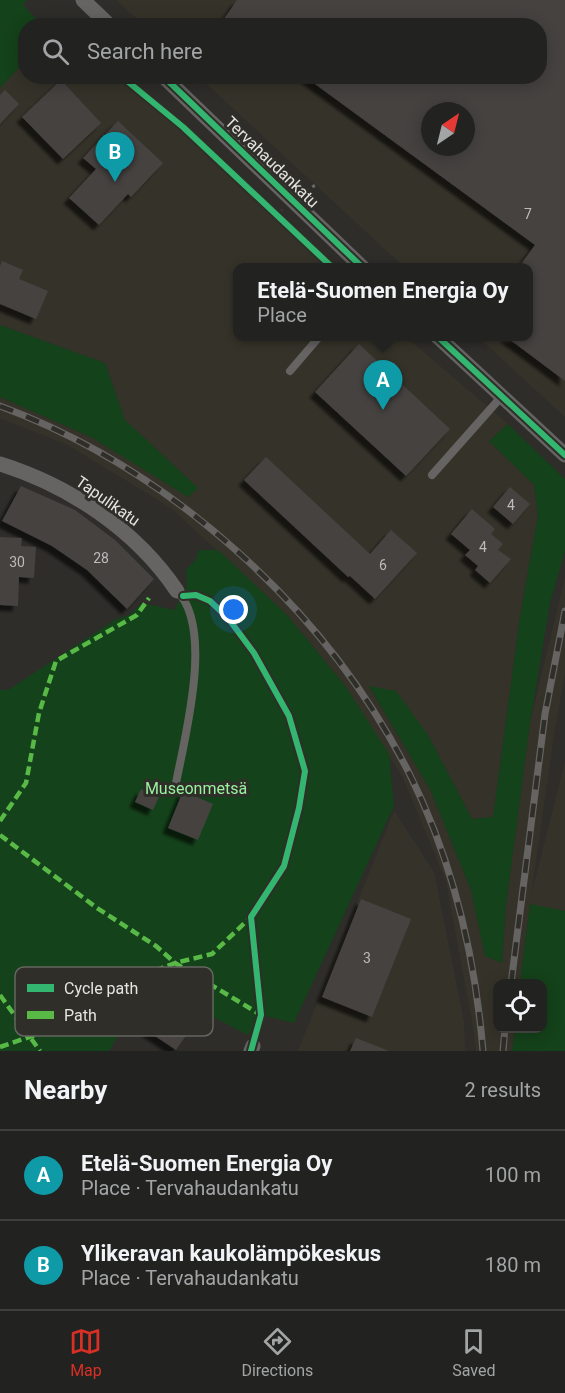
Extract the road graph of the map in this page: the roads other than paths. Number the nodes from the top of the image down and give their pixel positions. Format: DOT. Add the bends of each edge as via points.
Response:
graph roads {
  1 [pos="83,0"];
  2 [pos="102,18"];
  3 [pos="171,84"];
  4 [pos="359,263"];
  5 [pos="316,341"];
  6 [pos="442,341"];
  7 [pos="290,371"];
  8 [pos="502,396"];
  9 [pos="565,454"];
  10 [pos="0,464"];
  11 [pos="432,475"];
  12 [pos="177,591"];
  13 [pos="176,783"];
  1 -- 2 [label="street"];
  3 -- 4 [label="street, Tervahaudankatu"];
  5 -- 7 [label="lane"];
  6 -- 8 [label="street"];
  8 -- 9 [label="street"];
  8 -- 11 [label="lane"];
  10 -- 12 [label="street, Tapulikatu" via="75,496 120,528 161,567"];
  12 -- 13 [label="lane" via="183,596 192,622 195,691"];
}
